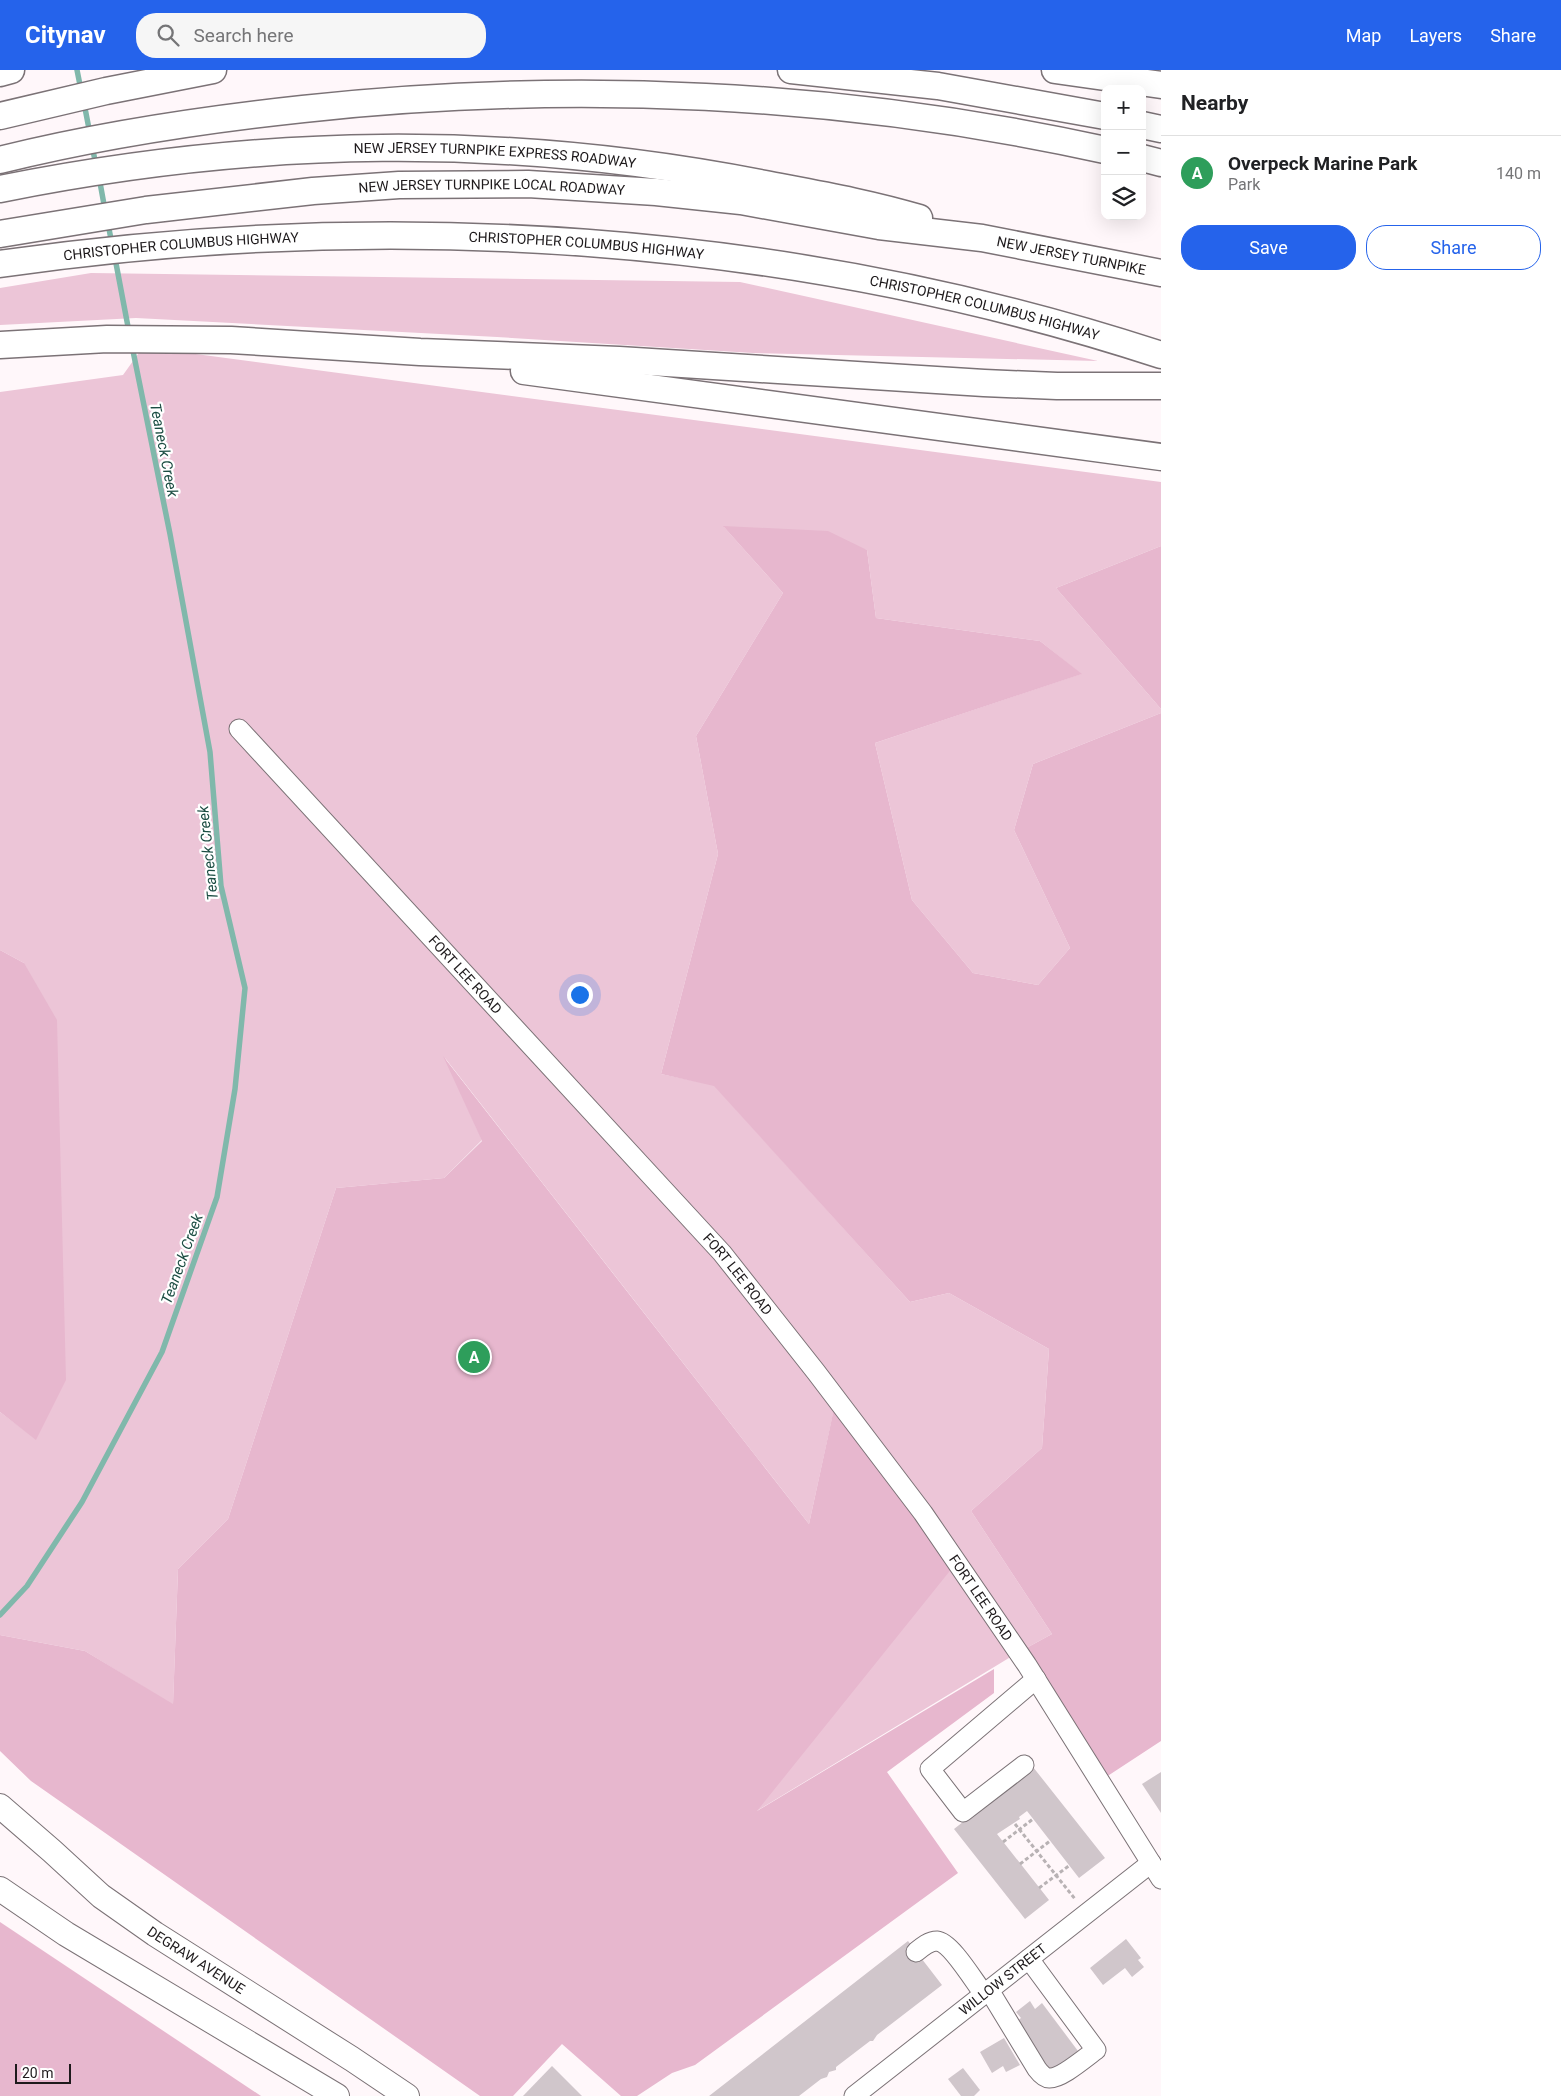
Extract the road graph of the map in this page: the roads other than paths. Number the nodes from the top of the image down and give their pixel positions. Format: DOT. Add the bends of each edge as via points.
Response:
graph roads {
  1 [pos="11,70"];
  2 [pos="213,70"];
  3 [pos="791,70"];
  4 [pos="1055,70"];
  5 [pos="0,73"];
  6 [pos="1161,85"];
  7 [pos="1101,115"];
  8 [pos="0,116"];
  9 [pos="1146,126"];
  10 [pos="1161,129"];
  11 [pos="1101,149"];
  12 [pos="1146,159"];
  13 [pos="0,160"];
  14 [pos="1161,163"];
  15 [pos="0,189"];
  16 [pos="0,234"];
  17 [pos="982,238"];
  18 [pos="0,264"];
  19 [pos="1161,273"];
  20 [pos="0,345"];
  21 [pos="420,352"];
  22 [pos="1161,355"];
  23 [pos="1158,386"];
  24 [pos="1161,456"];
  25 [pos="239,729"];
  26 [pos="1032,1672"];
  27 [pos="1024,1765"];
  28 [pos="0,1806"];
  29 [pos="1151,1862"];
  30 [pos="1161,1879"];
  31 [pos="0,1889"];
  32 [pos="916,1952"];
  33 [pos="1029,1959"];
  34 [pos="986,1992"];
  35 [pos="337,2096"];
  36 [pos="407,2096"];
  37 [pos="854,2096"];
  1 -- 5 [label="highway"];
  2 -- 8 [label="highway"];
  3 -- 7 [label="highway" via="947,87"];
  4 -- 6 [label="highway"];
  9 -- 10 [label="highway"];
  11 -- 13 [label="highway" via="975,126 849,109 725,98 598,93 387,100 263,113 115,135"];
  12 -- 14 [label="highway"];
  15 -- 17 [label="highway, NEW JERSEY TURNPIKE EXPRESS ROADWAY" via="121,168 244,153 424,147 528,152 659,165 754,182 882,207"];
  16 -- 17 [label="highway, NEW JERSEY TURNPIKE LOCAL ROADWAY" via="228,199 442,183 528,184 707,197 879,226"];
  17 -- 19 [label="highway, NEW JERSEY TURNPIKE"];
  18 -- 22 [label="highway, CHRISTOPHER COLUMBUS HIGHWAY" via="137,246 250,238 393,235 522,238 657,249 776,265 910,289 1034,318"];
  20 -- 21 [label="highway" via="154,338 266,341"];
  21 -- 23 [label="highway" via="618,360 984,383"];
  21 -- 24 [label="highway" via="527,371"];
  25 -- 26 [label="street, FORT LEE ROAD" via="722,1253 924,1513"];
  26 -- 27 [label="street" via="930,1769 963,1812"];
  26 -- 29 [label="street, FORT LEE ROAD"];
  28 -- 36 [label="main road, DEGRAW AVENUE" via="101,1896"];
  29 -- 30 [label="street, FORT LEE ROAD"];
  29 -- 33 [label="street, WILLOW STREET"];
  31 -- 35 [label="main road" via="66,1934"];
  32 -- 34 [label="street" via="929,1942 942,1942"];
  33 -- 34 [label="street, WILLOW STREET"];
  33 -- 34 [label="street" via="1096,2050 1063,2074 1046,2078"];
  34 -- 37 [label="street, WILLOW STREET"];
}
